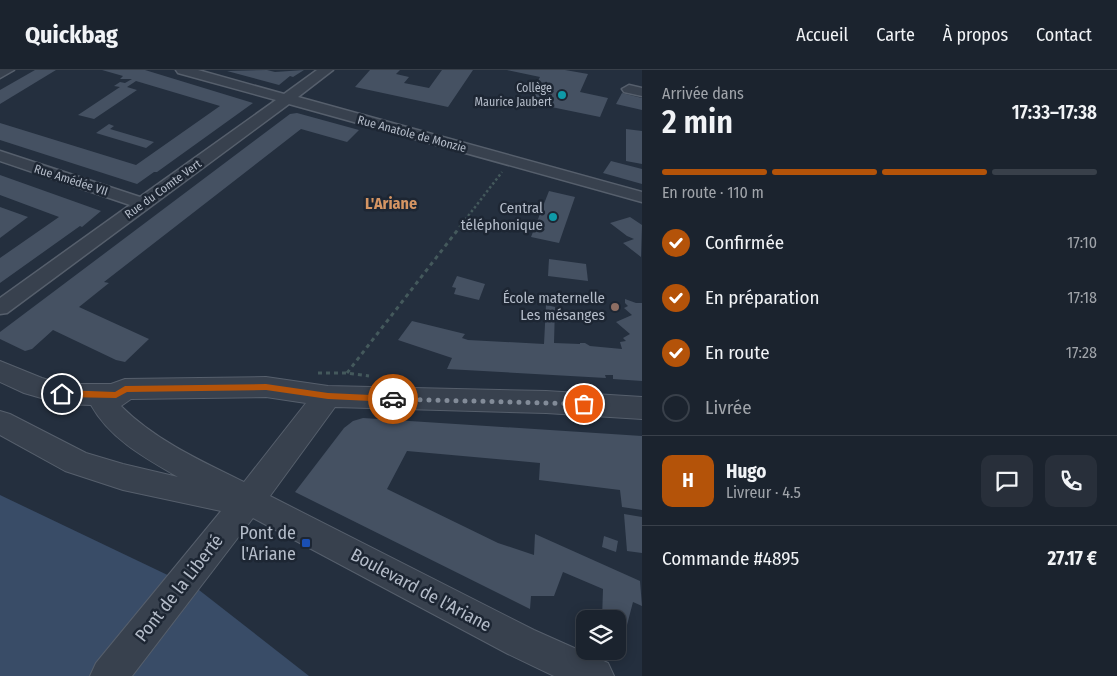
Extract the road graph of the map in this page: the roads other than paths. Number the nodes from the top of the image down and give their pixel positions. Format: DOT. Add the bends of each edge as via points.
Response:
graph roads {
  1 [pos="7,70"];
  2 [pos="183,70"];
  3 [pos="326,70"];
  4 [pos="0,74"];
  5 [pos="286,99"];
  6 [pos="0,156"];
  7 [pos="642,197"];
  8 [pos="143,204"];
  9 [pos="0,308"];
  10 [pos="0,371"];
  11 [pos="116,395"];
  12 [pos="328,396"];
  13 [pos="642,408"];
  14 [pos="0,422"];
  15 [pos="249,500"];
  16 [pos="109,676"];
  17 [pos="595,676"];
  1 -- 4 [label="street"];
  2 -- 5 [label="street, Rue Anatole de Monzie"];
  3 -- 5 [label="street, Rue du Comte Vert"];
  5 -- 7 [label="street, Rue Anatole de Monzie"];
  5 -- 8 [label="street, Rue du Comte Vert"];
  6 -- 8 [label="street, Rue Amédée VII"];
  8 -- 9 [label="street, Rue du Comte Vert"];
  10 -- 11 [label="street" via="62,394"];
  11 -- 12 [label="street" via="125,389 266,387"];
  11 -- 15 [label="street, Boulevard de l'Ariane" via="104,403 115,420 157,449"];
  12 -- 13 [label="street"];
  12 -- 15 [label="street, Pont de la Liberté"];
  14 -- 15 [label="street, Boulevard de l'Ariane" via="76,462 123,477 210,497"];
  15 -- 16 [label="street, Pont de la Liberté"];
  15 -- 17 [label="street, Boulevard de l'Ariane" via="521,642"];
}
